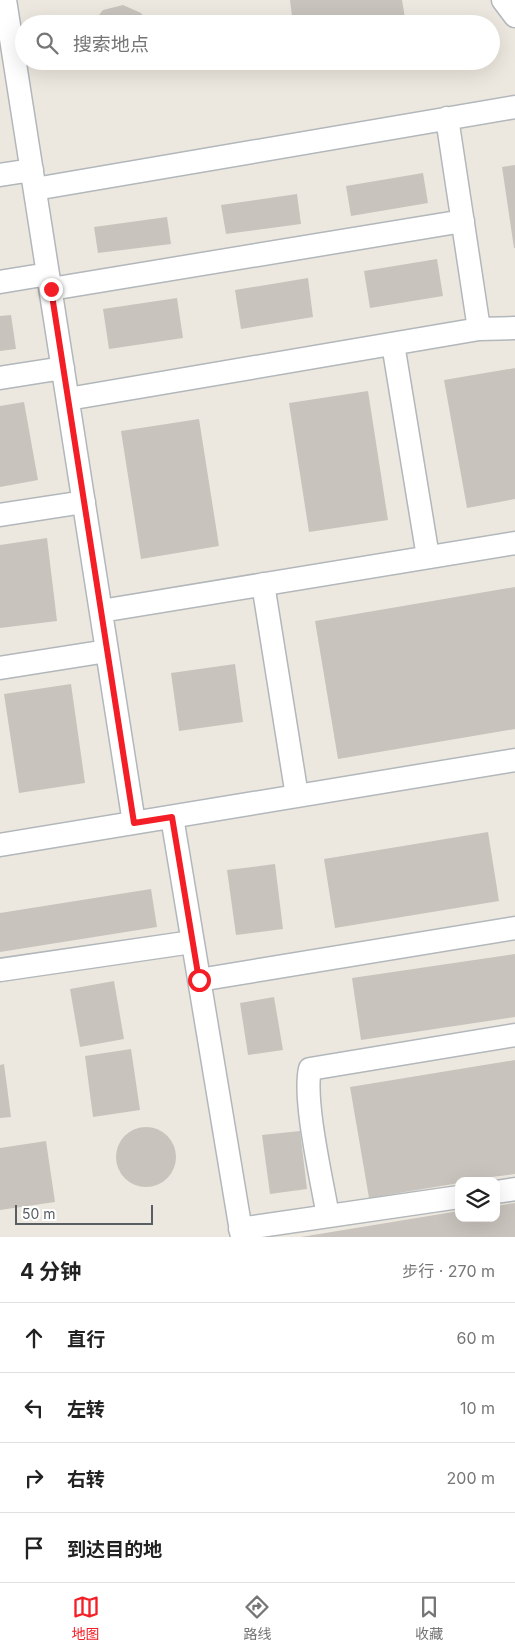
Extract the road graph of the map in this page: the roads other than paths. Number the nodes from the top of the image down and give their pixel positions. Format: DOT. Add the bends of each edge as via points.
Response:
graph roads {
  1 [pos="6,0"];
  2 [pos="503,0"];
  3 [pos="515,16"];
  4 [pos="15,60"];
  5 [pos="17,70"];
  6 [pos="515,106"];
  7 [pos="447,118"];
  8 [pos="0,175"];
  9 [pos="33,179"];
  10 [pos="463,221"];
  11 [pos="0,282"];
  12 [pos="50,282"];
  13 [pos="515,328"];
  14 [pos="479,329"];
  15 [pos="393,344"];
  16 [pos="63,368"];
  17 [pos="0,378"];
  18 [pos="68,399"];
  19 [pos="84,502"];
  20 [pos="0,515"];
  21 [pos="515,543"];
  22 [pos="428,558"];
  23 [pos="263,584"];
  24 [pos="101,610"];
  25 [pos="107,651"];
  26 [pos="0,668"];
  27 [pos="515,760"];
  28 [pos="297,796"];
  29 [pos="172,817"];
  30 [pos="134,823"];
  31 [pos="0,845"];
  32 [pos="515,928"];
  33 [pos="192,942"];
  34 [pos="0,970"];
  35 [pos="199,980"];
  36 [pos="515,1034"];
  37 [pos="515,1189"];
  38 [pos="500,1191"];
  39 [pos="455,1198"];
  40 [pos="328,1216"];
  41 [pos="241,1233"];
  1 -- 4 [label="lane"];
  2 -- 3 [label="lane"];
  5 -- 9 [label="lane"];
  6 -- 7 [label="lane"];
  7 -- 9 [label="lane"];
  7 -- 10 [label="lane"];
  8 -- 9 [label="lane"];
  9 -- 12 [label="lane"];
  10 -- 12 [label="lane"];
  10 -- 14 [label="lane"];
  11 -- 12 [label="lane"];
  12 -- 16 [label="lane"];
  13 -- 14 [label="lane"];
  14 -- 15 [label="lane"];
  15 -- 18 [label="lane"];
  15 -- 22 [label="lane"];
  16 -- 17 [label="lane"];
  16 -- 18 [label="lane"];
  18 -- 19 [label="lane"];
  19 -- 20 [label="lane"];
  19 -- 24 [label="lane"];
  21 -- 22 [label="lane"];
  22 -- 23 [label="lane"];
  23 -- 24 [label="lane"];
  23 -- 28 [label="lane"];
  24 -- 25 [label="lane"];
  25 -- 26 [label="lane"];
  25 -- 30 [label="lane"];
  27 -- 28 [label="lane"];
  28 -- 29 [label="lane"];
  29 -- 30 [label="lane"];
  29 -- 33 [label="lane"];
  30 -- 31 [label="lane"];
  32 -- 35 [label="lane"];
  33 -- 34 [label="lane"];
  33 -- 35 [label="lane"];
  35 -- 41 [label="lane"];
  36 -- 40 [label="lane" via="310,1069 312,1121"];
  37 -- 38 [label="lane"];
  39 -- 40 [label="lane"];
  40 -- 41 [label="lane"];
}
